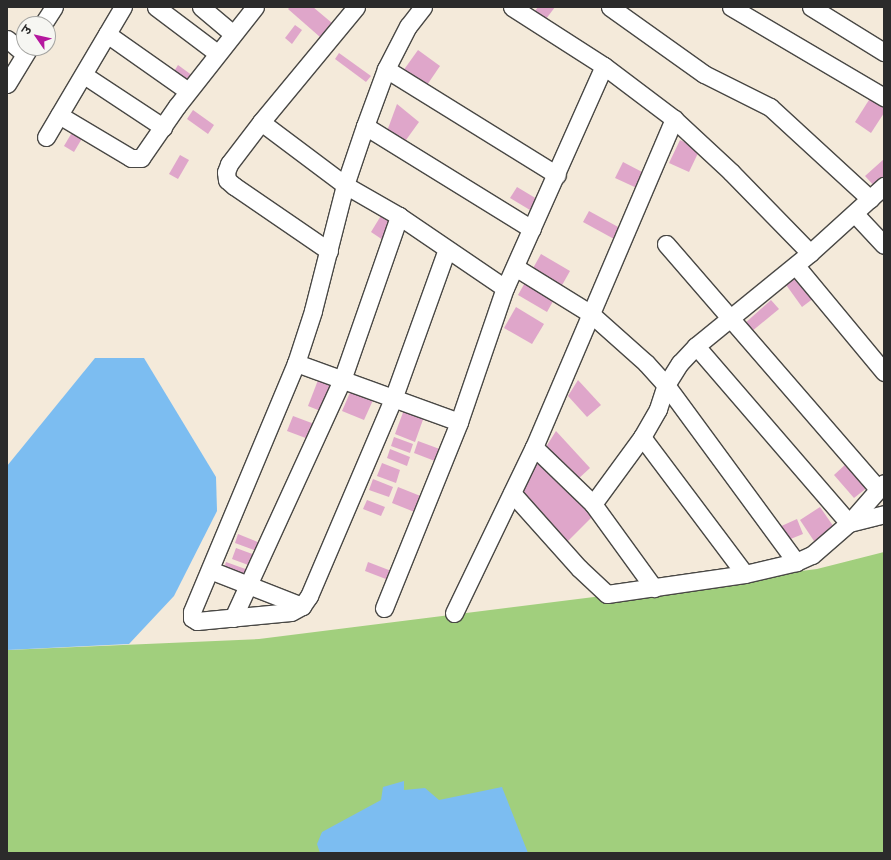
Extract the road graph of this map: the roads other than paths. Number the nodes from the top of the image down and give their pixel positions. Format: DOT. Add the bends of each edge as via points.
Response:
graph roads {
  1 [pos="54,7"];
  2 [pos="123,7"];
  3 [pos="156,7"];
  4 [pos="201,7"];
  5 [pos="255,7"];
  6 [pos="356,7"];
  7 [pos="423,7"];
  8 [pos="512,7"];
  9 [pos="610,7"];
  10 [pos="731,7"];
  11 [pos="811,7"];
  12 [pos="48,16"];
  13 [pos="107,34"];
  14 [pos="233,34"];
  15 [pos="7,39"];
  16 [pos="16,44"];
  17 [pos="884,52"];
  18 [pos="217,53"];
  19 [pos="24,56"];
  20 [pos="604,66"];
  21 [pos="386,69"];
  22 [pos="84,75"];
  23 [pos="7,84"];
  24 [pos="188,91"];
  25 [pos="884,97"];
  26 [pos="59,115"];
  27 [pos="674,119"];
  28 [pos="261,122"];
  29 [pos="365,126"];
  30 [pos="163,127"];
  31 [pos="46,137"];
  32 [pos="557,175"];
  33 [pos="345,184"];
  34 [pos="884,186"];
  35 [pos="870,199"];
  36 [pos="855,214"];
  37 [pos="399,216"];
  38 [pos="532,229"];
  39 [pos="666,244"];
  40 [pos="884,244"];
  41 [pos="447,249"];
  42 [pos="329,251"];
  43 [pos="810,253"];
  44 [pos="796,266"];
  45 [pos="515,267"];
  46 [pos="506,288"];
  47 [pos="591,314"];
  48 [pos="731,318"];
  49 [pos="696,346"];
  50 [pos="296,363"];
  51 [pos="884,372"];
  52 [pos="342,380"];
  53 [pos="666,385"];
  54 [pos="393,399"];
  55 [pos="459,422"];
  56 [pos="642,437"];
  57 [pos="534,448"];
  58 [pos="881,486"];
  59 [pos="512,493"];
  60 [pos="593,504"];
  61 [pos="884,514"];
  62 [pos="849,523"];
  63 [pos="796,562"];
  64 [pos="210,570"];
  65 [pos="745,574"];
  66 [pos="247,586"];
  67 [pos="654,588"];
  68 [pos="302,606"];
  69 [pos="384,608"];
  70 [pos="454,613"];
  71 [pos="233,618"];
  1 -- 12 [label="street"];
  2 -- 13 [label="street"];
  3 -- 18 [label="street"];
  4 -- 14 [label="street"];
  5 -- 14 [label="street"];
  6 -- 28 [label="street"];
  7 -- 21 [label="street" via="408,26"];
  8 -- 20 [label="street"];
  9 -- 35 [label="street" via="704,74 770,107"];
  10 -- 25 [label="street"];
  11 -- 17 [label="street"];
  13 -- 22 [label="street"];
  13 -- 24 [label="street"];
  14 -- 18 [label="street"];
  15 -- 16 [label="street"];
  18 -- 24 [label="street"];
  19 -- 23 [label="street"];
  20 -- 27 [label="street"];
  20 -- 32 [label="street"];
  21 -- 29 [label="street"];
  21 -- 32 [label="street"];
  22 -- 26 [label="street"];
  22 -- 30 [label="street"];
  24 -- 30 [label="street"];
  26 -- 30 [label="street" via="136,160 141,158"];
  26 -- 31 [label="street"];
  27 -- 43 [label="street" via="731,172"];
  27 -- 47 [label="street"];
  28 -- 33 [label="street"];
  28 -- 42 [label="street" via="229,164 227,180"];
  29 -- 33 [label="street"];
  29 -- 38 [label="street"];
  32 -- 38 [label="street"];
  33 -- 37 [label="street"];
  33 -- 42 [label="street"];
  34 -- 35 [label="street"];
  35 -- 36 [label="street"];
  36 -- 40 [label="street"];
  36 -- 43 [label="street"];
  37 -- 41 [label="street"];
  37 -- 52 [label="street"];
  38 -- 45 [label="street"];
  39 -- 48 [label="street"];
  41 -- 46 [label="street"];
  41 -- 54 [label="street"];
  42 -- 50 [label="street"];
  43 -- 44 [label="street"];
  44 -- 48 [label="street"];
  44 -- 51 [label="street"];
  45 -- 46 [label="street"];
  45 -- 47 [label="street"];
  46 -- 55 [label="street"];
  47 -- 53 [label="street" via="619,337"];
  47 -- 57 [label="street"];
  48 -- 49 [label="street"];
  48 -- 58 [label="street"];
  49 -- 53 [label="street" via="680,362"];
  49 -- 62 [label="street"];
  50 -- 52 [label="street"];
  50 -- 64 [label="street"];
  52 -- 54 [label="street"];
  52 -- 66 [label="street"];
  53 -- 56 [label="street" via="658,409"];
  53 -- 63 [label="street"];
  54 -- 55 [label="street"];
  54 -- 68 [label="street" via="309,596"];
  55 -- 69 [label="street"];
  56 -- 60 [label="street"];
  56 -- 65 [label="street"];
  57 -- 59 [label="street"];
  57 -- 60 [label="street"];
  58 -- 62 [label="street"];
  59 -- 67 [label="street" via="602,592 614,594"];
  59 -- 70 [label="street"];
  60 -- 67 [label="street"];
  61 -- 62 [label="street"];
  62 -- 63 [label="street" via="812,555"];
  63 -- 65 [label="street"];
  64 -- 66 [label="street"];
  64 -- 71 [label="street" via="192,612 192,618 197,621"];
  65 -- 67 [label="street"];
  66 -- 68 [label="street"];
  66 -- 71 [label="street"];
  68 -- 71 [label="street" via="291,612"];
}
